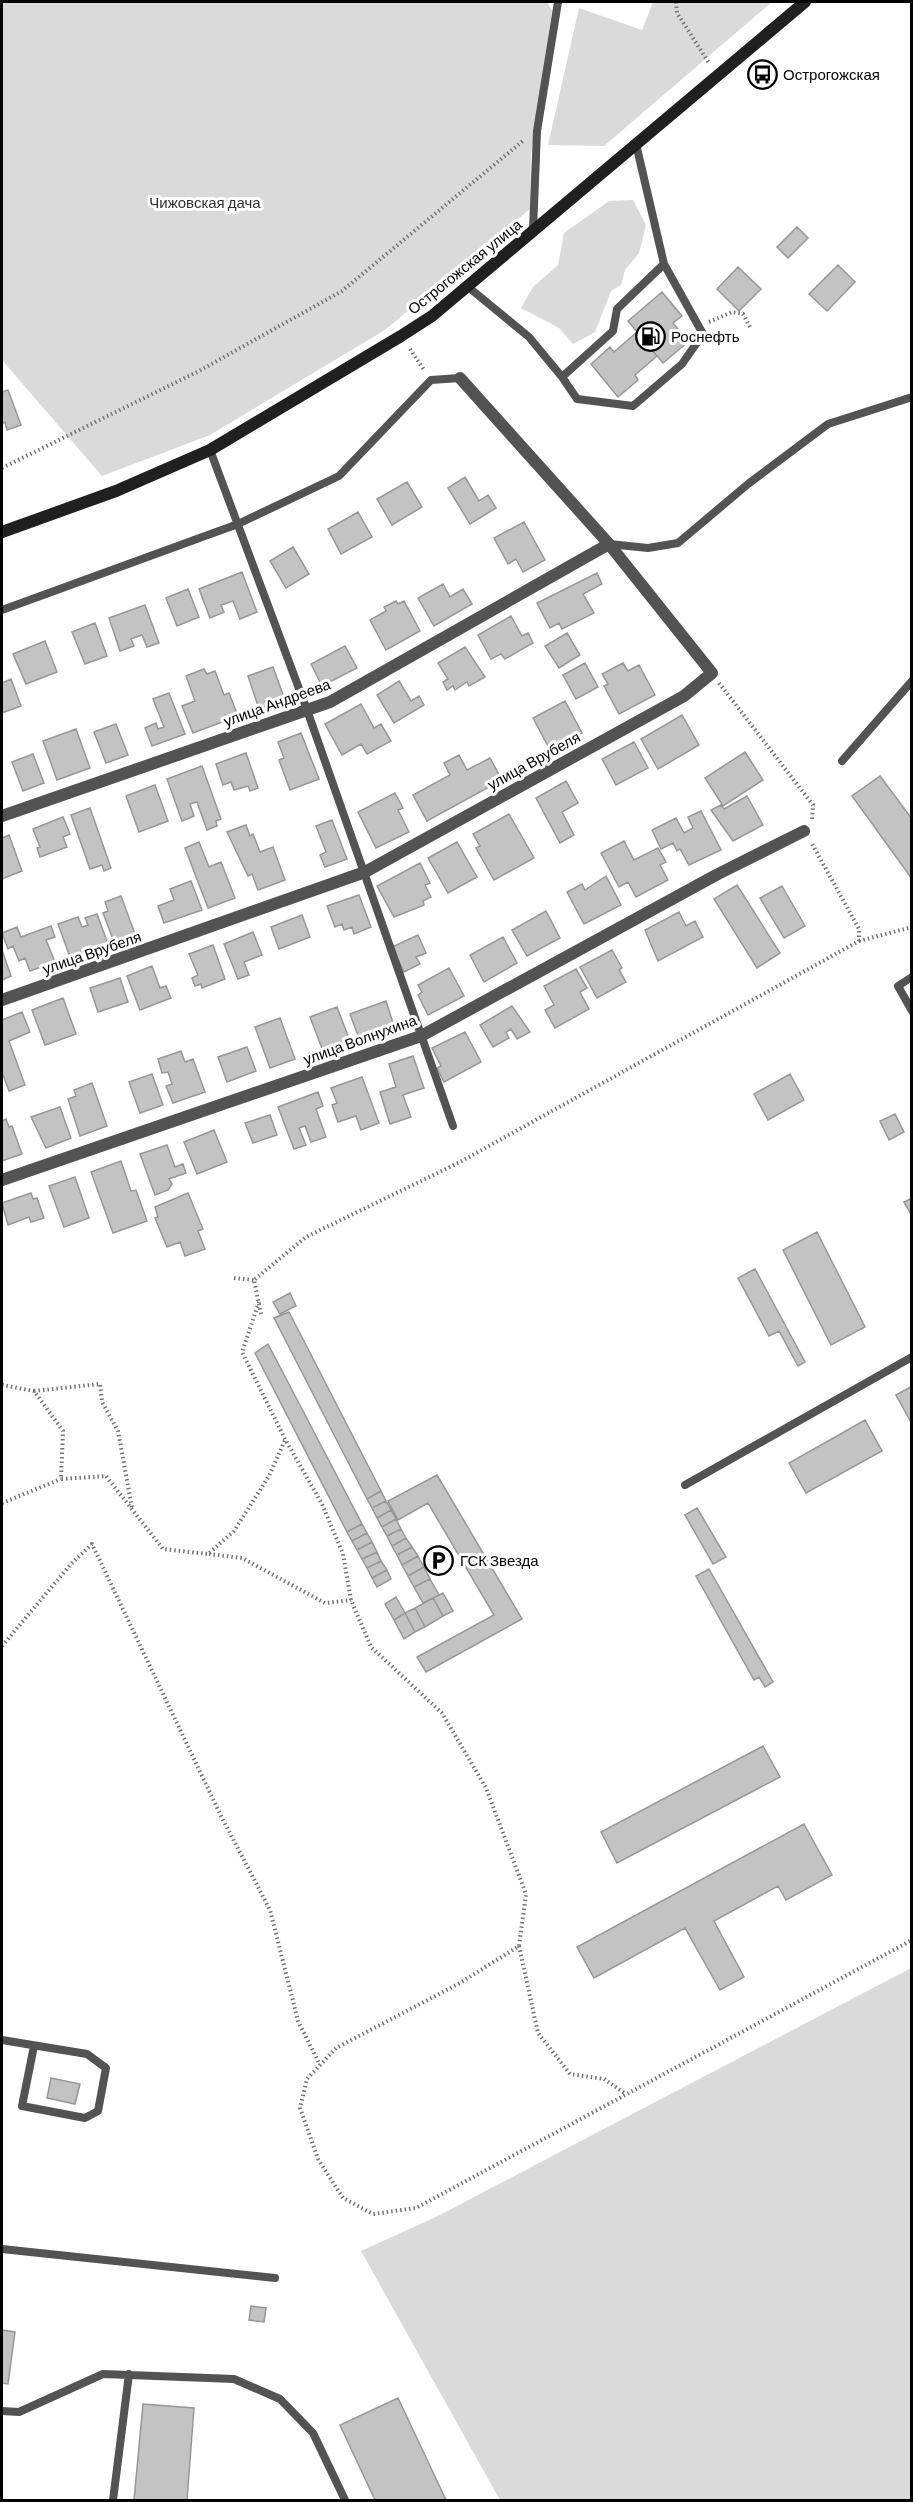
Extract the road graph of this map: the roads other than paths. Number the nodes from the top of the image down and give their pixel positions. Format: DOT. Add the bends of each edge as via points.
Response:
graph roads {
  1 [pos="558,2"];
  2 [pos="805,2"];
  3 [pos="636,144"];
  4 [pos="534,230"];
  5 [pos="664,264"];
  6 [pos="467,286"];
  7 [pos="562,377"];
  8 [pos="460,378"];
  9 [pos="912,397"];
  10 [pos="210,450"];
  11 [pos="238,524"];
  12 [pos="2,532"];
  13 [pos="609,544"];
  14 [pos="2,610"];
  15 [pos="912,681"];
  16 [pos="307,710"];
  17 [pos="842,761"];
  18 [pos="2,816"];
  19 [pos="804,831"];
  20 [pos="365,872"];
  21 [pos="912,977"];
  22 [pos="2,1000"];
  23 [pos="912,1011"];
  24 [pos="421,1036"];
  25 [pos="453,1126"];
  26 [pos="2,1180"];
  27 [pos="912,1357"];
  28 [pos="685,1485"];
  29 [pos="2,2040"];
  30 [pos="34,2046"];
  31 [pos="2,2248"];
  32 [pos="275,2278"];
  33 [pos="129,2374"];
  34 [pos="2,2411"];
  35 [pos="113,2500"];
  36 [pos="345,2500"];
  1 -- 4 [label="lane" via="537,131"];
  2 -- 3 [label="street, Острогожская улица"];
  3 -- 4 [label="street, Острогожская улица"];
  3 -- 5 [label="lane"];
  4 -- 6 [label="street, Острогожская улица"];
  5 -- 7 [label="lane" via="617,309 613,331"];
  5 -- 7 [label="lane" via="703,334 682,364 633,406 577,399"];
  6 -- 7 [label="lane" via="529,337"];
  6 -- 10 [label="street, Острогожская улица" via="401,336"];
  8 -- 11 [label="lane" via="431,380 339,476"];
  8 -- 13 [label="street"];
  9 -- 13 [label="lane" via="828,424 678,543 648,548"];
  10 -- 11 [label="lane"];
  10 -- 12 [label="street, Острогожская улица" via="116,491"];
  11 -- 14 [label="lane"];
  11 -- 16 [label="lane"];
  13 -- 16 [label="street, улица Андреева" via="330,702"];
  13 -- 20 [label="street, улица Врубеля" via="712,673 684,696"];
  15 -- 17 [label="lane"];
  16 -- 18 [label="street, улица Андреева"];
  16 -- 20 [label="lane"];
  19 -- 24 [label="street, улица Волнухина"];
  20 -- 22 [label="street, улица Врубеля"];
  20 -- 24 [label="lane"];
  21 -- 23 [label="lane" via="898,986"];
  24 -- 25 [label="lane"];
  24 -- 26 [label="street, улица Волнухина"];
  27 -- 28 [label="lane"];
  29 -- 30 [label="lane"];
  30 -- 30 [label="lane" via="87,2054 106,2068 98,2111 84,2118 22,2106"];
  31 -- 32 [label="lane"];
  33 -- 34 [label="lane" via="103,2374 19,2412"];
  33 -- 35 [label="lane"];
  33 -- 36 [label="lane" via="234,2379 280,2399 313,2433"];
}
